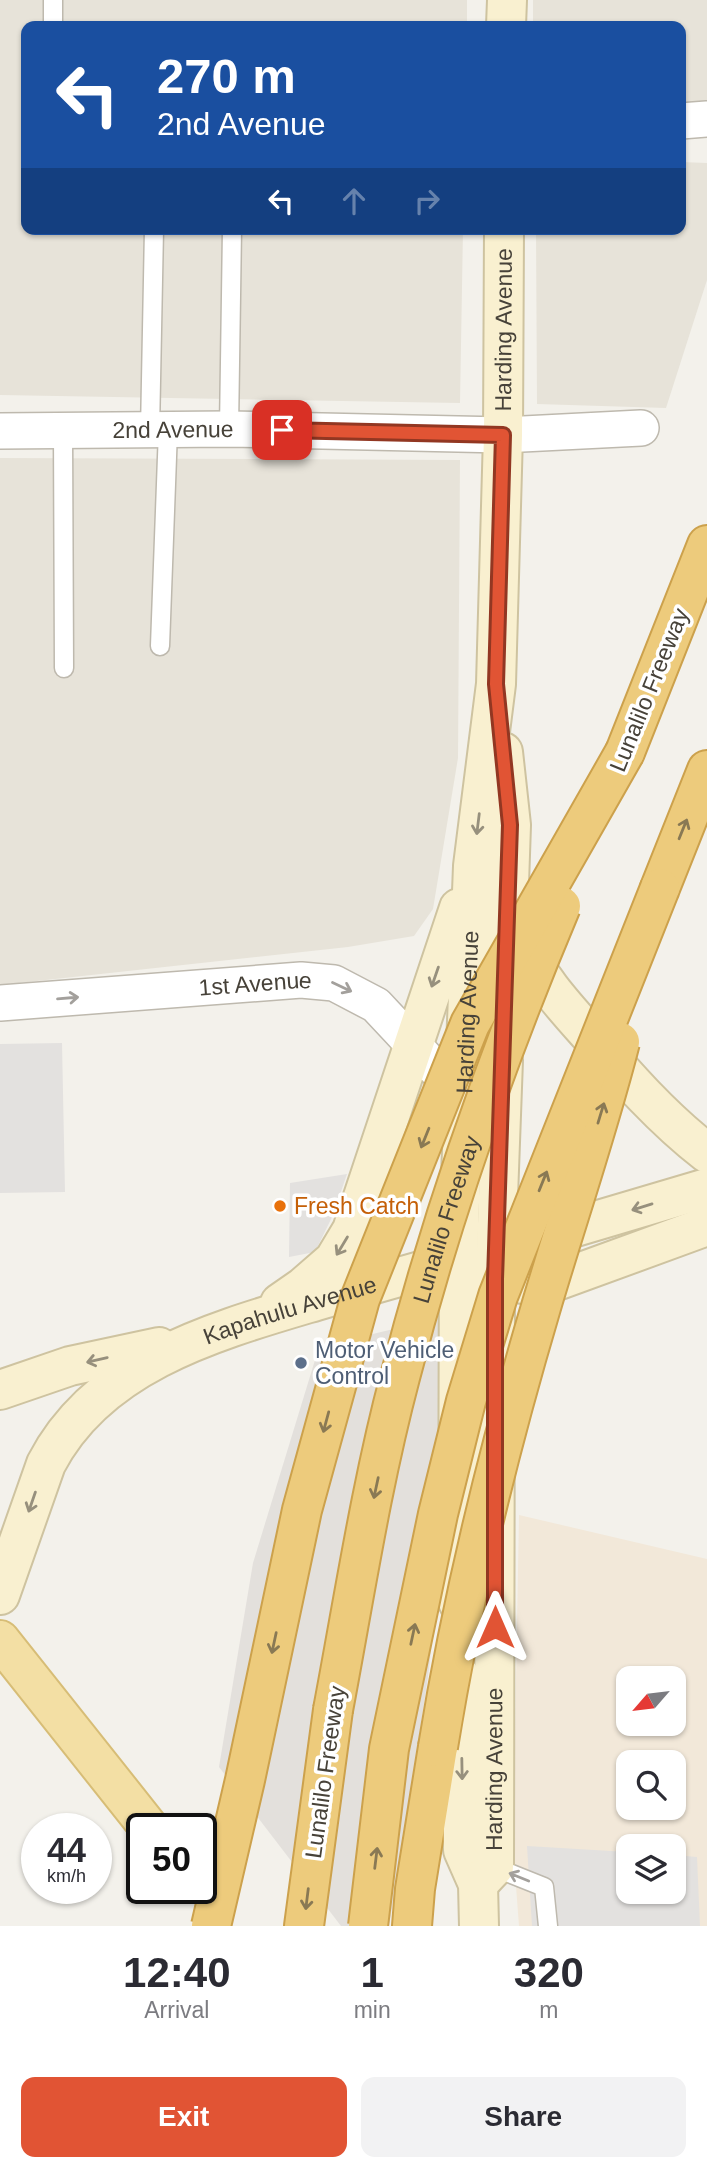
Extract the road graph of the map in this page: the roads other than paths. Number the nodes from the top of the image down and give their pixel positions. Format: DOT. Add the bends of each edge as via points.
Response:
graph roads {
  1 [pos="53,0"];
  2 [pos="507,0"];
  3 [pos="53,21"];
  4 [pos="506,21"];
  5 [pos="707,119"];
  6 [pos="686,121"];
  7 [pos="154,235"];
  8 [pos="232,235"];
  9 [pos="504,235"];
  10 [pos="641,428"];
  11 [pos="229,429"];
  12 [pos="0,430"];
  13 [pos="159,430"];
  14 [pos="63,432"];
  15 [pos="503,435"];
  16 [pos="707,545"];
  17 [pos="160,646"];
  18 [pos="64,668"];
  19 [pos="496,684"];
  20 [pos="625,752"];
  21 [pos="707,770"];
  22 [pos="473,866"];
  23 [pos="660,888"];
  24 [pos="508,912"];
  25 [pos="0,1003"];
  26 [pos="413,1043"];
  27 [pos="464,1099"];
  28 [pos="707,1153"];
  29 [pos="707,1188"];
  30 [pos="707,1226"];
  31 [pos="458,1260"];
  32 [pos="496,1264"];
  33 [pos="540,1287"];
  34 [pos="257,1319"];
  35 [pos="188,1342"];
  36 [pos="496,1360"];
  37 [pos="0,1390"];
  38 [pos="0,1595"];
  39 [pos="0,1640"];
  40 [pos="137,1813"];
  41 [pos="210,1904"];
  42 [pos="481,1905"];
  43 [pos="211,1926"];
  44 [pos="227,1926"];
  45 [pos="304,1926"];
  46 [pos="368,1926"];
  47 [pos="412,1926"];
  48 [pos="548,1926"];
  1 -- 3 [label="lane"];
  2 -- 4 [label="main road"];
  5 -- 6 [label="street"];
  7 -- 13 [label="lane"];
  8 -- 11 [label="lane"];
  9 -- 15 [label="main road, Harding Avenue"];
  10 -- 15 [label="street, 2nd Avenue"];
  11 -- 13 [label="street, 2nd Avenue"];
  11 -- 15 [label="street, 2nd Avenue"];
  12 -- 14 [label="street, 2nd Avenue"];
  13 -- 14 [label="street, 2nd Avenue"];
  13 -- 17 [label="lane"];
  14 -- 18 [label="lane"];
  15 -- 19 [label="main road, Harding Avenue"];
  16 -- 20 [label="highway, Lunalilo Freeway"];
  19 -- 22 [label="main road, Harding Avenue, one-way"];
  19 -- 24 [label="main road, Harding Avenue" via="510,825"];
  20 -- 43 [label="highway, one-way, bridge" via="470,1024 360,1299 302,1510"];
  20 -- 45 [label="highway, Lunalilo Freeway, one-way, bridge" via="542,950 466,1158 399,1378 333,1710"];
  23 -- 21 [label="highway, one-way"];
  22 -- 26 [label="main road, one-way"];
  22 -- 27 [label="main road, Harding Avenue"];
  46 -- 23 [label="highway, one-way, bridge" via="389,1749 466,1401 498,1296"];
  47 -- 23 [label="highway, one-way, bridge" via="447,1692 485,1507 606,1097"];
  24 -- 28 [label="main road" via="550,989 633,1085"];
  24 -- 32 [label="main road, Harding Avenue"];
  25 -- 26 [label="street, 1st Avenue, one-way" via="301,980 334,983 376,1005"];
  26 -- 27 [label="street, 1st Avenue"];
  26 -- 34 [label="main road, one-way" via="352,1230 334,1259"];
  27 -- 31 [label="main road, Harding Avenue"];
  29 -- 32 [label="main road, one-way"];
  30 -- 33 [label="main road"];
  31 -- 32 [label="main road"];
  31 -- 34 [label="main road, Kapahulu Avenue"];
  31 -- 42 [label="main road, Harding Avenue, one-way" via="457,1563 463,1850"];
  32 -- 33 [label="main road"];
  32 -- 36 [label="main road, Harding Avenue"];
  33 -- 36 [label="main road"];
  34 -- 35 [label="main road, Kapahulu Avenue"];
  35 -- 37 [label="main road, one-way" via="70,1366"];
  35 -- 38 [label="main road, Kapahulu Avenue, one-way" via="135,1370 71,1424 46,1464"];
  36 -- 42 [label="main road, Harding Avenue"];
  39 -- 40 [label="main road"];
  41 -- 44 [label="main road"];
  48 -- 42 [label="lane, one-way" via="544,1887"];
}
